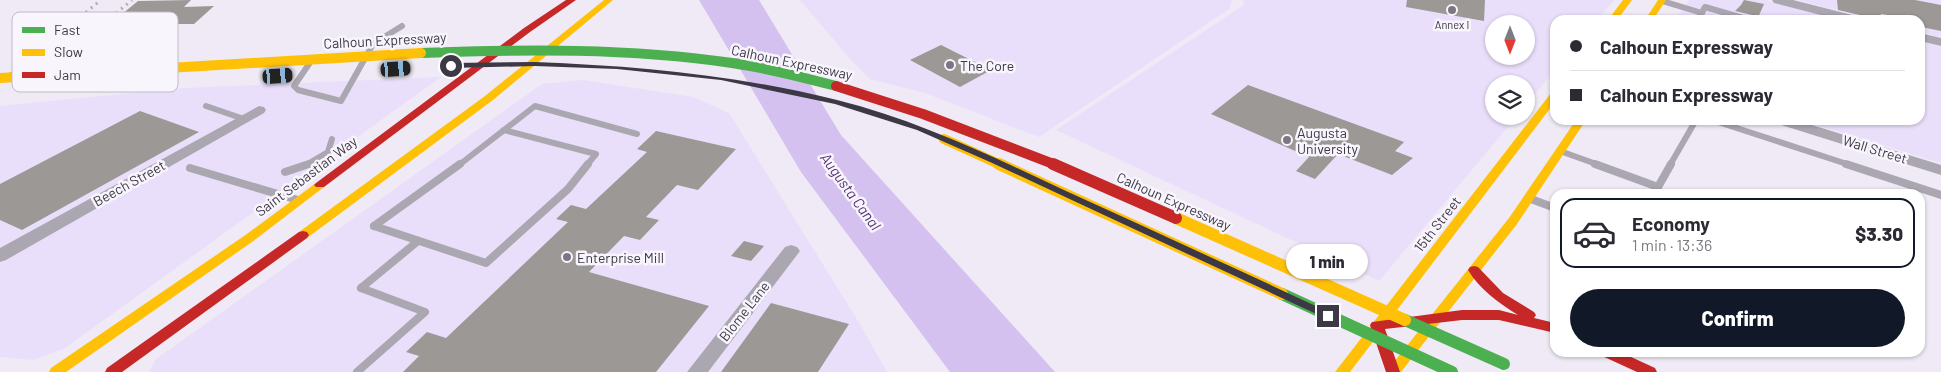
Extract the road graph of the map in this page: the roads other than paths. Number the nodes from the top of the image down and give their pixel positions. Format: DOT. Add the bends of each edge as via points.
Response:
graph roads {
  1 [pos="572,0"];
  2 [pos="609,0"];
  3 [pos="1628,0"];
  4 [pos="1662,0"];
  5 [pos="1778,0"];
  6 [pos="1809,4"];
  7 [pos="1702,13"];
  8 [pos="1616,15"];
  9 [pos="1652,15"];
  10 [pos="1733,15"];
  11 [pos="1841,15"];
  12 [pos="402,26"];
  13 [pos="1925,38"];
  14 [pos="1941,42"];
  15 [pos="364,44"];
  16 [pos="373,44"];
  17 [pos="318,51"];
  18 [pos="552,64"];
  19 [pos="178,67"];
  20 [pos="465,69"];
  21 [pos="377,70"];
  22 [pos="347,72"];
  23 [pos="318,74"];
  24 [pos="288,76"];
  25 [pos="1550,101"];
  26 [pos="206,106"];
  27 [pos="259,110"];
  28 [pos="412,116"];
  29 [pos="244,119"];
  30 [pos="451,125"];
  31 [pos="1578,125"];
  32 [pos="1693,125"];
  33 [pos="1727,125"];
  34 [pos="1796,125"];
  35 [pos="504,130"];
  36 [pos="929,133"];
  37 [pos="636,134"];
  38 [pos="332,139"];
  39 [pos="1560,151"];
  40 [pos="190,168"];
  41 [pos="1941,170"];
  42 [pos="285,172"];
  43 [pos="1923,189"];
  44 [pos="1925,190"];
  45 [pos="1941,195"];
  46 [pos="1528,198"];
  47 [pos="300,200"];
  48 [pos="1550,206"];
  49 [pos="418,241"];
  50 [pos="791,251"];
  51 [pos="0,256"];
  52 [pos="1474,270"];
  53 [pos="1436,318"];
  54 [pos="1377,325"];
  55 [pos="1550,325"];
  56 [pos="1550,327"];
  57 [pos="1618,357"];
  58 [pos="1508,366"];
  59 [pos="56,372"];
  60 [pos="112,372"];
  61 [pos="357,372"];
  62 [pos="697,372"];
  63 [pos="1342,372"];
  64 [pos="1393,372"];
  65 [pos="1452,372"];
  66 [pos="1650,372"];
  1 -- 20 [label="main road, Saint Sebastian Way, bridge"];
  2 -- 30 [label="main road" via="514,79"];
  3 -- 8 [label="main road"];
  4 -- 7 [label="lane"];
  4 -- 9 [label="main road"];
  5 -- 6 [label="street"];
  6 -- 11 [label="street"];
  7 -- 10 [label="lane" via="1705,7"];
  12 -- 16 [label="lane"];
  13 -- 14 [label="street"];
  15 -- 16 [label="lane"];
  16 -- 17 [label="lane" via="342,101 298,90 294,86"];
  18 -- 20 [label="main road" via="504,64"];
  19 -- 58 [label="main road, Calhoun Expressway, bridge" via="543,48 680,56 774,71 844,87 931,115 1024,151"];
  20 -- 28 [label="main road, Saint Sebastian Way"];
  21 -- 22 [label="main road"];
  23 -- 24 [label="main road"];
  25 -- 54 [label="main road, 15th Street"];
  26 -- 29 [label="lane"];
  27 -- 29 [label="street, Beech Street"];
  28 -- 30 [label="main road"];
  28 -- 47 [label="main road, Saint Sebastian Way"];
  29 -- 51 [label="street, Beech Street"];
  30 -- 60 [label="main road" via="239,283"];
  31 -- 39 [label="main road"];
  32 -- 39 [label="lane" via="1658,186"];
  33 -- 43 [label="lane"];
  34 -- 41 [label="street, Wall Street"];
  35 -- 37 [label="lane" via="535,106"];
  35 -- 49 [label="lane" via="374,226"];
  35 -- 49 [label="lane" via="596,154 568,189 486,263"];
  36 -- 65 [label="main road, bridge"];
  38 -- 42 [label="lane" via="330,150 323,156"];
  39 -- 46 [label="main road"];
  40 -- 47 [label="lane"];
  44 -- 45 [label="lane"];
  46 -- 48 [label="lane"];
  46 -- 52 [label="main road"];
  47 -- 59 [label="main road, Saint Sebastian Way"];
  49 -- 61 [label="lane" via="361,288 425,312"];
  50 -- 62 [label="street, Blome Lane"];
  52 -- 53 [label="main road"];
  52 -- 55 [label="main road" via="1485,286 1506,303"];
  53 -- 54 [label="main road"];
  53 -- 56 [label="main road" via="1498,315"];
  53 -- 64 [label="main road"];
  54 -- 63 [label="main road, 15th Street"];
  54 -- 64 [label="main road"];
  57 -- 66 [label="main road"];
}
